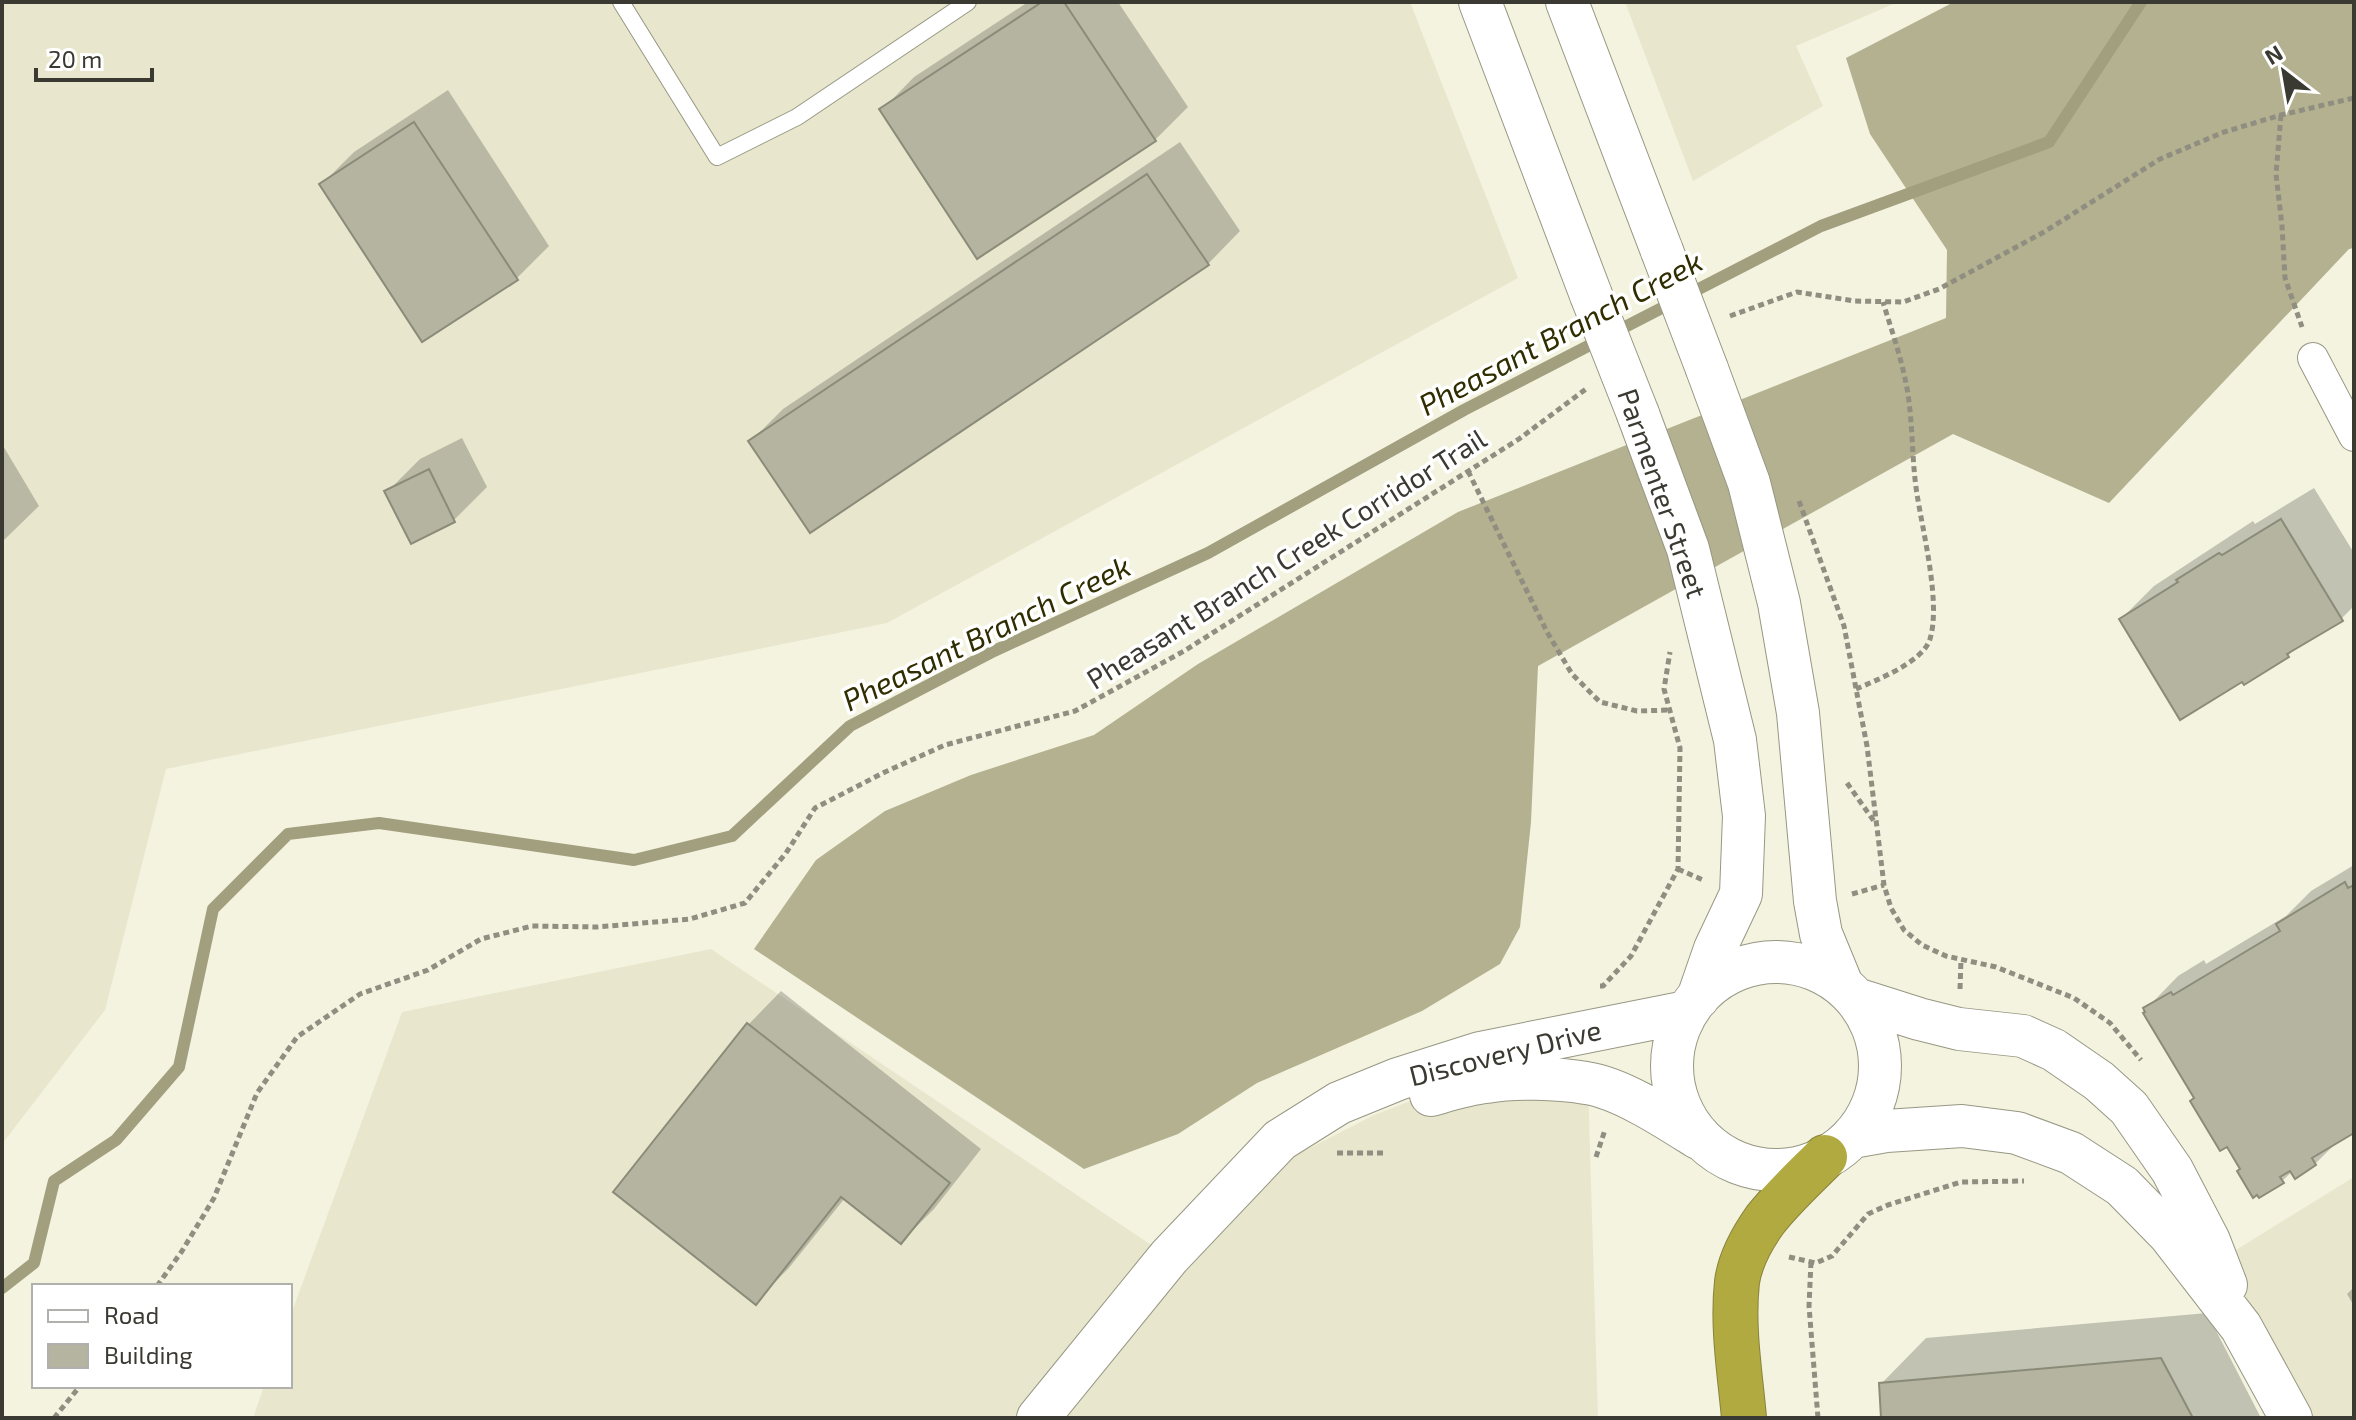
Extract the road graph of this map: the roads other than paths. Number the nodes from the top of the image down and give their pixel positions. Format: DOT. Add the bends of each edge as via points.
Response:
graph roads {
  1 [pos="621,2"];
  2 [pos="968,2"];
  3 [pos="1480,2"];
  4 [pos="1567,2"];
  5 [pos="2313,358"];
  6 [pos="2354,436"];
  7 [pos="1849,992"];
  8 [pos="1692,1005"];
  9 [pos="1705,1143"];
  10 [pos="1839,1147"];
  11 [pos="1219,1202"];
  12 [pos="2241,1327"];
  13 [pos="1038,1418"];
  14 [pos="1744,1418"];
  15 [pos="2291,1418"];
  1 -- 2 [label="lane" via="717,157 797,117"];
  3 -- 8 [label="street, Parmenter Street, bridge" via="1688,549 1735,740 1744,816 1741,894"];
  4 -- 7 [label="street, bridge" via="1749,483 1779,603 1798,713 1821,934"];
  5 -- 6 [label="street"];
  7 -- 8 [label="street" via="1814,970 1783,962 1751,965 1722,977"];
  7 -- 10 [label="street" via="1872,1024 1879,1053 1878,1083 1869,1112"];
  7 -- 12 [label="street" via="1919,1019 2023,1036 2099,1081 2129,1108 2172,1170 2218,1261"];
  8 -- 9 [label="street" via="1675,1038 1672,1067 1675,1095"];
  8 -- 11 [label="street, Discovery Drive" via="1480,1053 1339,1103 1280,1140"];
  9 -- 10 [label="street" via="1732,1161 1763,1169 1795,1169"];
  9 -- 11 [label="street, Discovery Drive" via="1666,1118 1588,1083 1487,1082 1421,1097 1374,1115"];
  10 -- 12 [label="street" via="1886,1131 1962,1126 2017,1133 2071,1153 2122,1186 2169,1234"];
  10 -- 14 [label="highway" via="1787,1195 1746,1253 1737,1279 1736,1336"];
  11 -- 13 [label="street, Discovery Drive"];
  12 -- 15 [label="street"];
}
